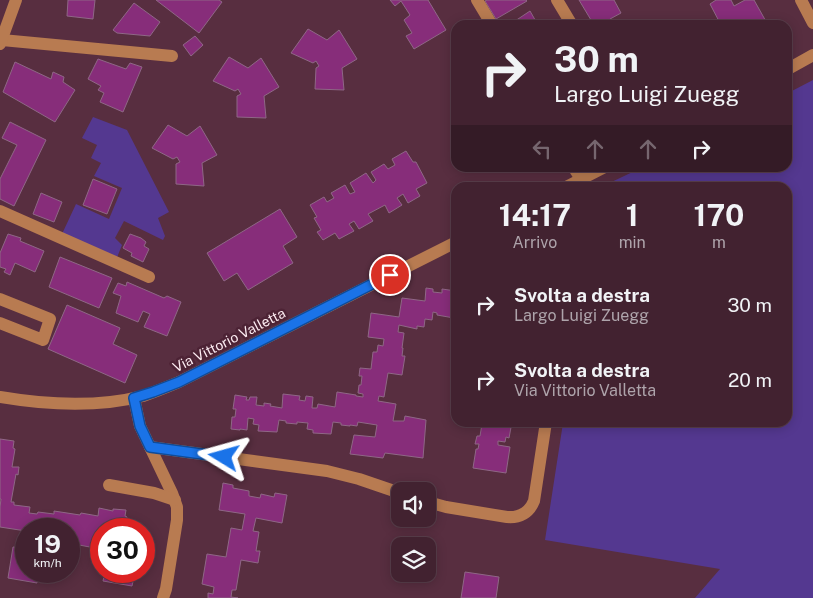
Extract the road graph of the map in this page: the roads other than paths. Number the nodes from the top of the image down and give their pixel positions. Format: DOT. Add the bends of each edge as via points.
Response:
graph roads {
  1 [pos="16,0"];
  2 [pos="478,0"];
  3 [pos="557,0"];
  4 [pos="802,0"];
  5 [pos="489,20"];
  6 [pos="569,20"];
  7 [pos="813,23"];
  8 [pos="1,42"];
  9 [pos="813,55"];
  10 [pos="172,56"];
  11 [pos="792,67"];
  12 [pos="597,172"];
  13 [pos="582,182"];
  14 [pos="0,211"];
  15 [pos="451,245"];
  16 [pos="149,277"];
  17 [pos="0,299"];
  18 [pos="0,322"];
  19 [pos="0,397"];
  20 [pos="134,398"];
  21 [pos="545,427"];
  22 [pos="150,447"];
  23 [pos="109,485"];
  24 [pos="391,490"];
  25 [pos="175,500"];
  26 [pos="436,504"];
  27 [pos="163,598"];
  1 -- 8 [label="street"];
  2 -- 5 [label="street"];
  3 -- 6 [label="street"];
  4 -- 7 [label="street"];
  8 -- 10 [label="street"];
  9 -- 11 [label="street"];
  12 -- 13 [label="street"];
  14 -- 16 [label="street"];
  15 -- 20 [label="street, Via Vittorio Valletta" via="179,382"];
  17 -- 18 [label="street" via="50,319 43,340"];
  19 -- 20 [label="street, Via Vittorio Valletta" via="69,404"];
  20 -- 22 [label="street" via="140,426"];
  21 -- 26 [label="street" via="534,501 525,513 507,517"];
  22 -- 24 [label="street" via="327,471"];
  22 -- 25 [label="street"];
  23 -- 25 [label="street"];
  25 -- 27 [label="street" via="178,520"];
}
